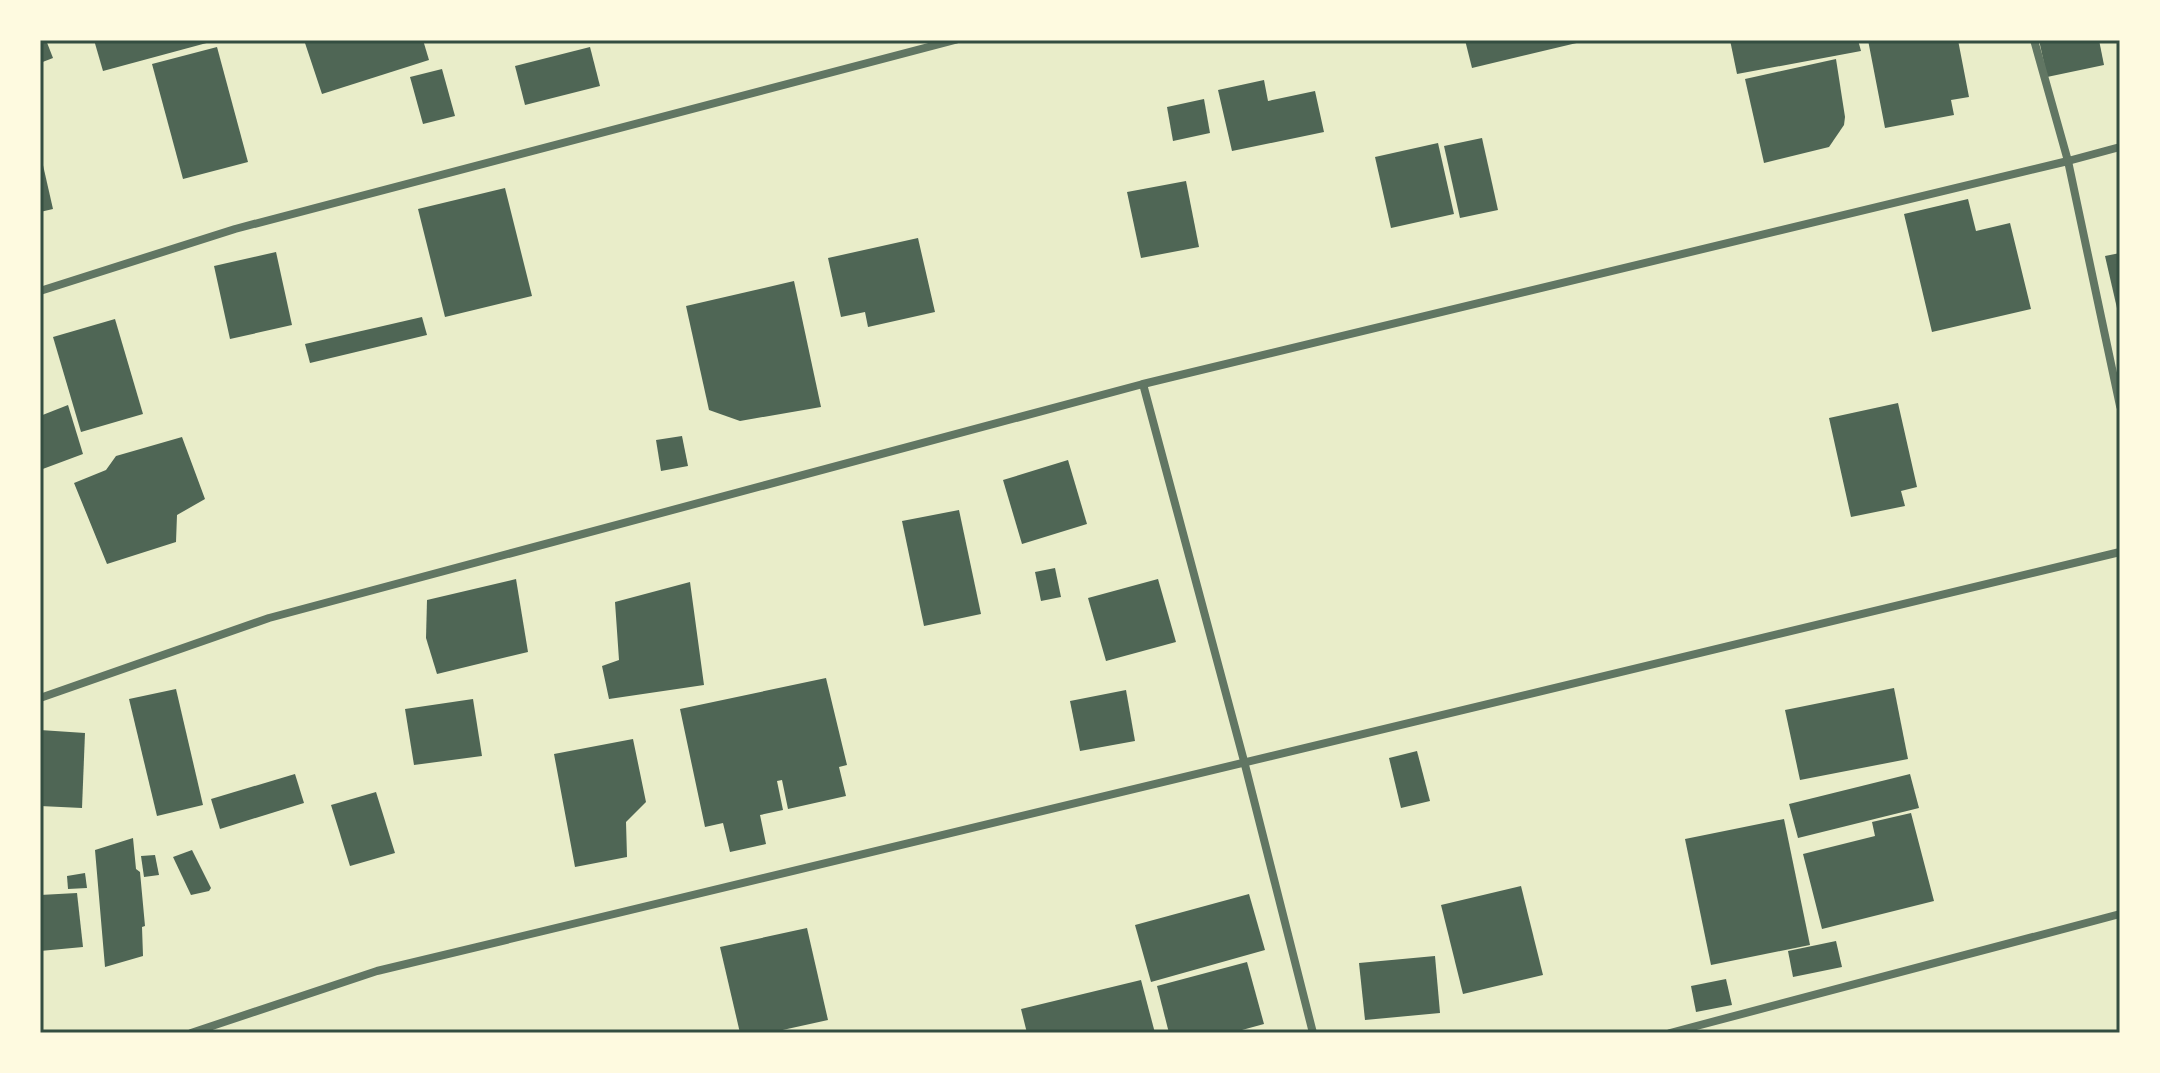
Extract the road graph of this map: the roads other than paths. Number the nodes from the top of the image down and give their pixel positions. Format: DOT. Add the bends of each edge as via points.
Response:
graph roads {
  1 [pos="955,40"];
  2 [pos="2034,40"];
  3 [pos="2120,147"];
  4 [pos="2068,161"];
  5 [pos="40,291"];
  6 [pos="1143,384"];
  7 [pos="2120,406"];
  8 [pos="2120,552"];
  9 [pos="40,698"];
  10 [pos="1244,761"];
  11 [pos="2120,914"];
  12 [pos="191,1033"];
  13 [pos="1313,1033"];
  14 [pos="1670,1033"];
  1 -- 5 [label="street" via="235,229"];
  2 -- 4 [label="street"];
  3 -- 4 [label="street"];
  4 -- 6 [label="street"];
  4 -- 7 [label="street"];
  6 -- 9 [label="street" via="269,618"];
  6 -- 10 [label="street"];
  8 -- 10 [label="street"];
  10 -- 12 [label="street" via="377,971"];
  10 -- 13 [label="street"];
  11 -- 14 [label="street"];
}
